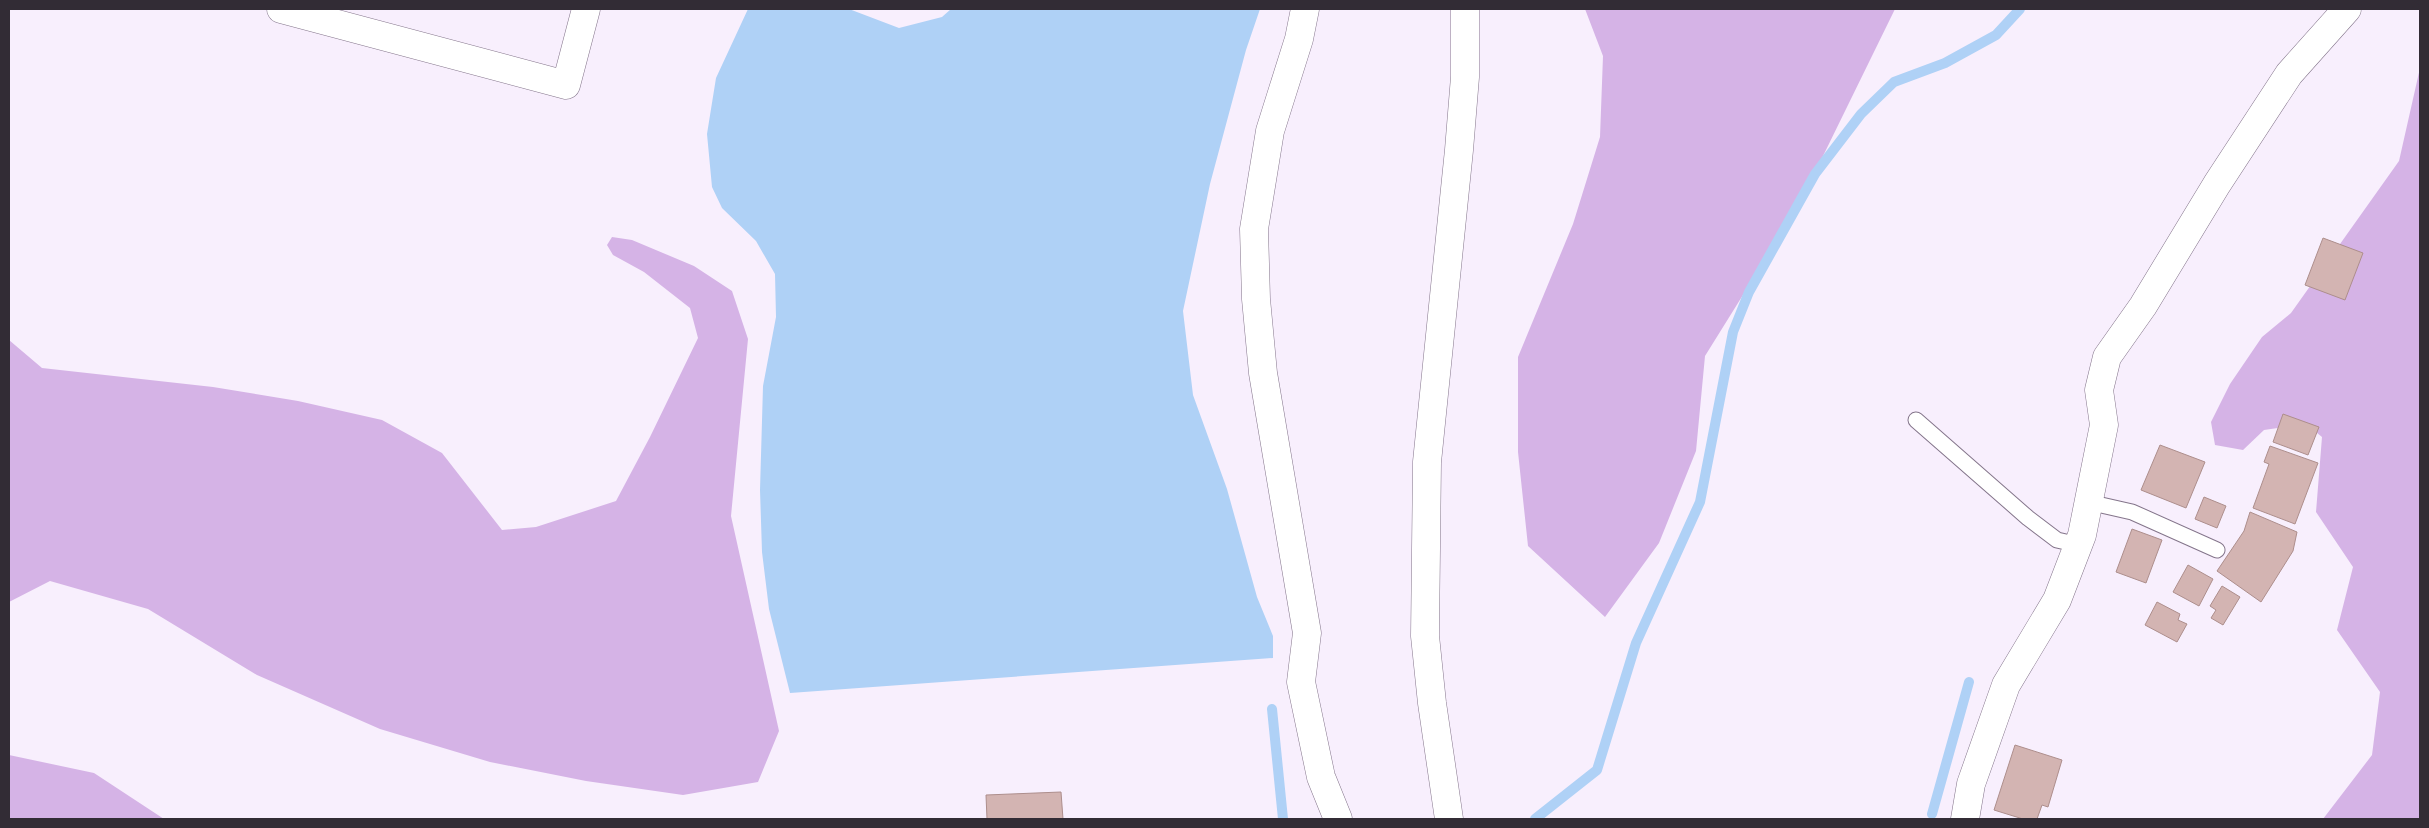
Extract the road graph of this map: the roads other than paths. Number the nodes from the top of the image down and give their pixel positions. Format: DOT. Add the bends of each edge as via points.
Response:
graph roads {
  1 [pos="280,9"];
  2 [pos="586,9"];
  3 [pos="1305,9"];
  4 [pos="1465,9"];
  5 [pos="2347,9"];
  6 [pos="1916,420"];
  7 [pos="2088,502"];
  8 [pos="2079,545"];
  9 [pos="2217,550"];
  10 [pos="1338,819"];
  11 [pos="1450,819"];
  12 [pos="1965,819"];
  1 -- 2 [label="street" via="566,85"];
  3 -- 10 [label="street" via="1299,39 1270,131 1254,229 1256,299 1263,373 1307,633 1301,682 1321,777"];
  4 -- 11 [label="street" via="1463,105 1427,462 1426,636 1432,703"];
  5 -- 7 [label="street" via="2289,74 2143,306 2107,357 2099,390 2104,425"];
  6 -- 8 [label="lane" via="2042,529 2057,540"];
  7 -- 8 [label="street"];
  7 -- 9 [label="lane" via="2132,512"];
  8 -- 12 [label="street" via="2057,600 2006,685 1971,784"];
}
